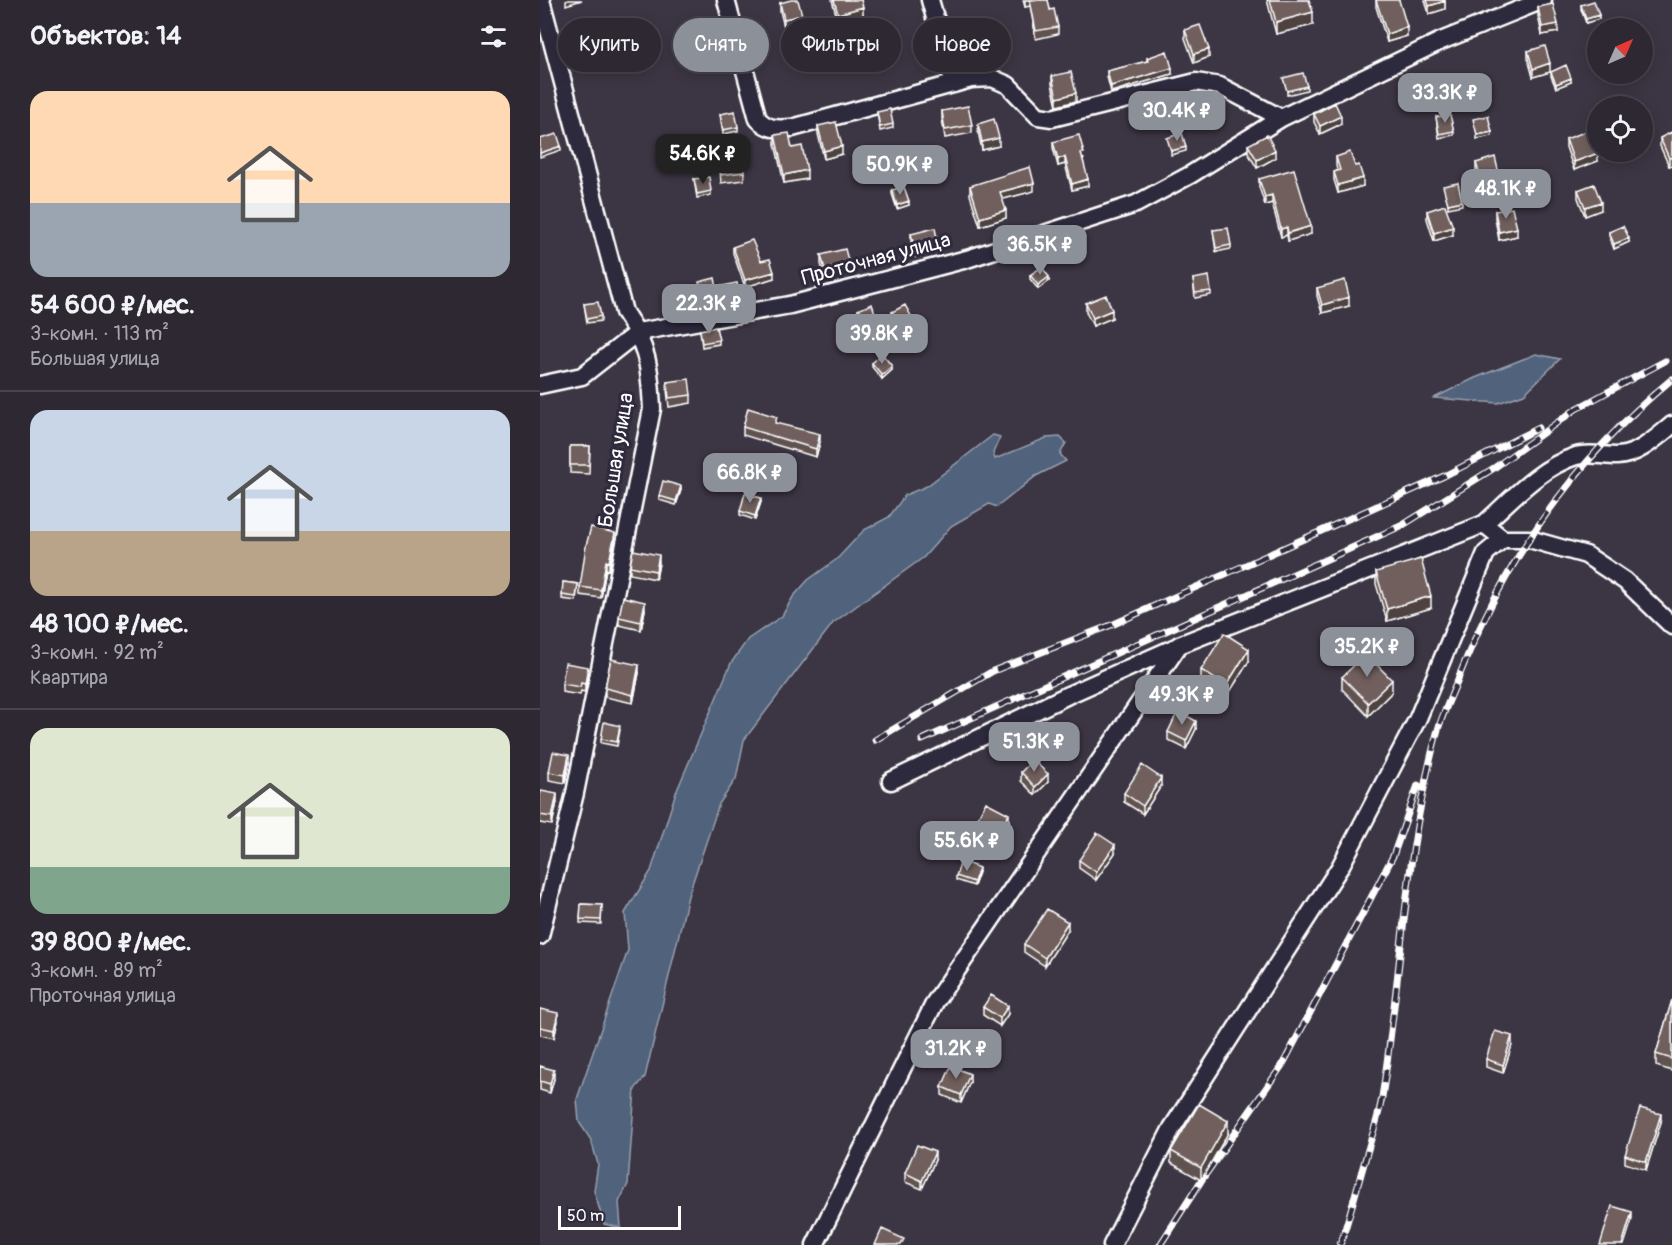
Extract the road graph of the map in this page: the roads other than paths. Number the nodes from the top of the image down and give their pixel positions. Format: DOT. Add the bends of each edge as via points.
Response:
graph roads {
  1 [pos="541,0"];
  2 [pos="726,0"];
  3 [pos="930,0"];
  4 [pos="1543,0"];
  5 [pos="954,84"];
  6 [pos="1281,118"];
  7 [pos="638,333"];
  8 [pos="540,385"];
  9 [pos="1672,425"];
  10 [pos="1484,524"];
  11 [pos="1503,539"];
  12 [pos="1672,626"];
  13 [pos="1179,645"];
  14 [pos="891,781"];
  15 [pos="540,936"];
  16 [pos="815,1245"];
  17 [pos="1112,1245"];
  1 -- 7 [label="street, Большая улица" via="624,312"];
  2 -- 5 [label="street" via="758,118 765,126 792,128"];
  3 -- 5 [label="street"];
  4 -- 6 [label="street, Проточная улица" via="1441,40"];
  5 -- 6 [label="street" via="992,78 1008,85 1038,116 1052,118 1196,82 1220,86"];
  6 -- 7 [label="street, Проточная улица" via="1136,204 968,259 790,305"];
  7 -- 8 [label="street, Проточная улица" via="582,376"];
  7 -- 15 [label="street, Большая улица" via="651,371 652,409 575,793"];
  9 -- 10 [label="street" via="1636,451 1618,456 1587,453 1556,464"];
  10 -- 11 [label="street"];
  10 -- 13 [label="street"];
  11 -- 12 [label="street" via="1528,539 1586,555 1625,581"];
  11 -- 17 [label="street" via="1486,553 1418,718 1340,867 1172,1128"];
  13 -- 14 [label="street"];
  13 -- 16 [label="street" via="935,1002"];
}
